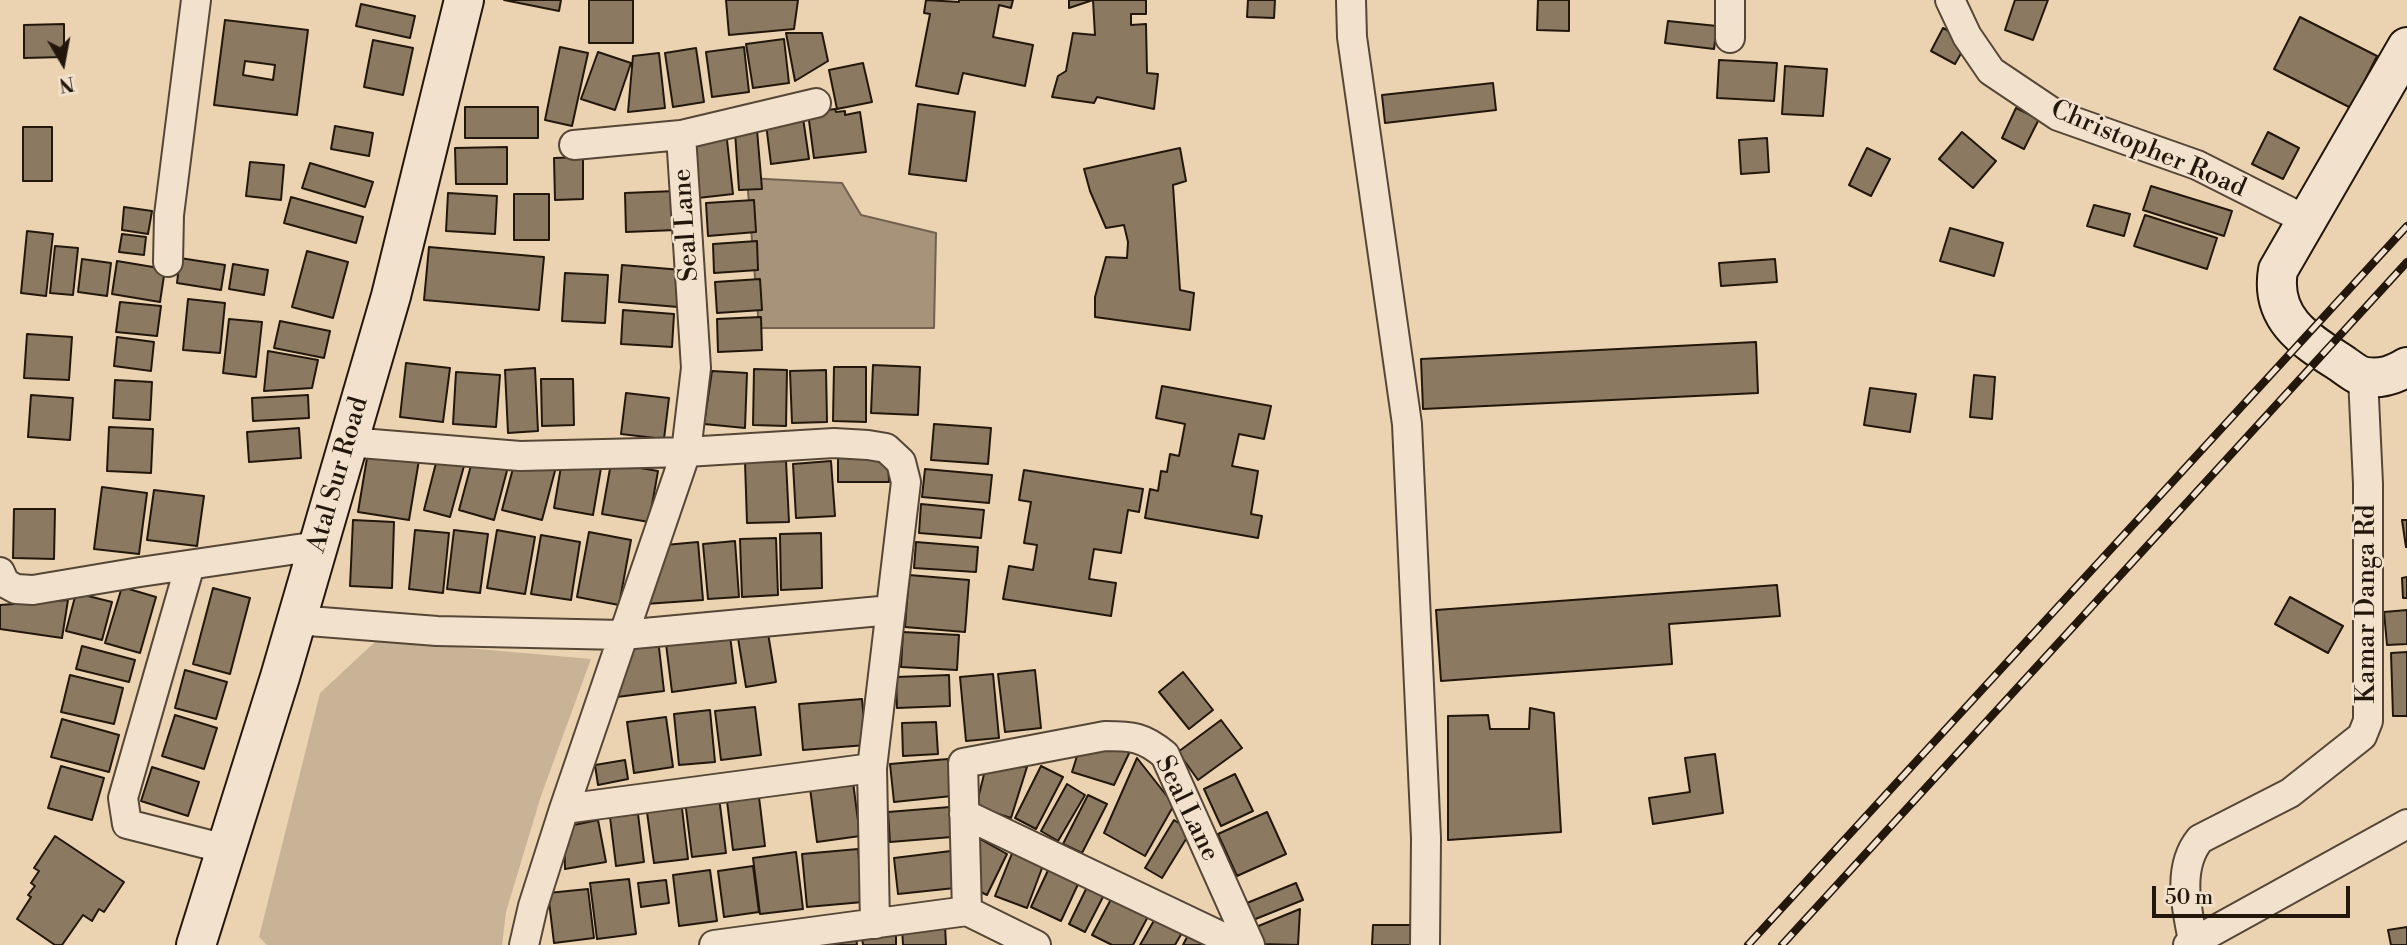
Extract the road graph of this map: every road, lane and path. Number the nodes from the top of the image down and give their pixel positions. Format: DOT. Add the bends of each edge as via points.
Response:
graph roads {
  1 [pos="196,0"];
  2 [pos="464,0"];
  3 [pos="1351,0"];
  4 [pos="1730,0"];
  5 [pos="1950,0"];
  6 [pos="1730,38"];
  7 [pos="2407,47"];
  8 [pos="816,103"];
  9 [pos="681,135"];
  10 [pos="574,145"];
  11 [pos="2308,221"];
  12 [pos="168,262"];
  13 [pos="2407,368"];
  14 [pos="2363,377"];
  15 [pos="348,442"];
  16 [pos="686,452"];
  17 [pos="318,547"];
  18 [pos="190,565"];
  19 [pos="0,572"];
  20 [pos="891,610"];
  21 [pos="296,620"];
  22 [pos="623,635"];
  23 [pos="873,768"];
  24 [pos="564,809"];
  25 [pos="964,814"];
  26 [pos="2407,824"];
  27 [pos="226,849"];
  28 [pos="967,911"];
  29 [pos="875,924"];
  30 [pos="1027,943"];
  31 [pos="2192,944"];
  32 [pos="196,945"];
  33 [pos="524,945"];
  34 [pos="714,945"];
  35 [pos="1239,945"];
  36 [pos="1250,945"];
  37 [pos="1425,945"];
  1 -- 12 [label="street" via="169,215"];
  2 -- 15 [label="street, Atal Sur Road" via="391,296"];
  3 -- 37 [label="street" via="1352,37 1407,424 1426,838"];
  4 -- 6 [label="street"];
  5 -- 11 [label="street, Christopher Road" via="1991,71 2058,116 2197,165"];
  7 -- 11 [label="street"];
  8 -- 9 [label="street, Seal Lane"];
  9 -- 10 [label="street"];
  9 -- 16 [label="street, Seal Lane" via="696,368"];
  11 -- 14 [label="street" via="2278,270 2277,300 2306,341"];
  13 -- 14 [label="street" via="2382,378"];
  14 -- 31 [label="street, Kamar Danga Rd" via="2368,721 2362,736 2290,793 2200,839 2190,851 2185,877"];
  15 -- 16 [label="street" via="520,456"];
  15 -- 17 [label="street, Atal Sur Road"];
  16 -- 20 [label="street" via="834,443 886,448 901,462 906,482"];
  16 -- 22 [label="street, Seal Lane"];
  17 -- 18 [label="street"];
  17 -- 21 [label="street, Atal Sur Road"];
  18 -- 19 [label="street" via="33,590 16,589 5,583"];
  18 -- 27 [label="street" via="123,798 127,824"];
  20 -- 22 [label="street"];
  20 -- 23 [label="street"];
  21 -- 22 [label="street" via="437,631"];
  21 -- 27 [label="street, Atal Sur Road"];
  22 -- 24 [label="street, Seal Lane"];
  23 -- 24 [label="street"];
  23 -- 29 [label="street"];
  24 -- 33 [label="street, Seal Lane"];
  25 -- 28 [label="street, Seal Lane"];
  25 -- 35 [label="street"];
  25 -- 36 [label="street, Seal Lane" via="963,763 1105,736 1149,741 1165,755"];
  26 -- 31 [label="street"];
  27 -- 32 [label="street, Atal Sur Road"];
  28 -- 29 [label="street"];
  28 -- 30 [label="street"];
  29 -- 34 [label="street"];
}
